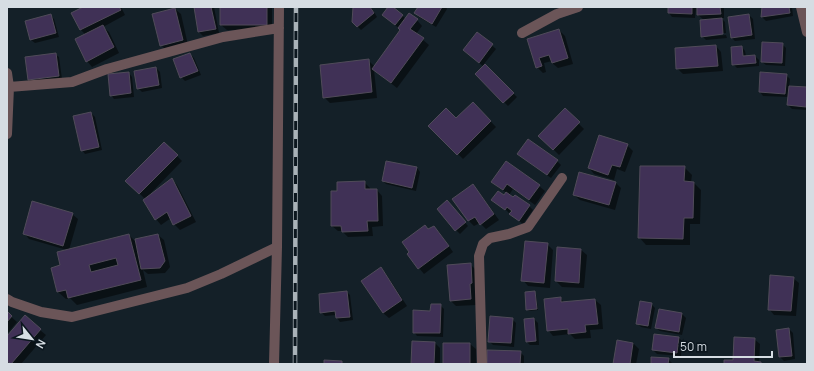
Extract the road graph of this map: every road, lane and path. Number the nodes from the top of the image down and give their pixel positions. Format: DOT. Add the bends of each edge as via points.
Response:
graph roads {
  1 [pos="279,7"];
  2 [pos="578,7"];
  3 [pos="801,7"];
  4 [pos="279,28"];
  5 [pos="807,32"];
  6 [pos="522,33"];
  7 [pos="7,73"];
  8 [pos="9,87"];
  9 [pos="7,134"];
  10 [pos="562,178"];
  11 [pos="277,247"];
  12 [pos="7,299"];
  13 [pos="274,364"];
  14 [pos="482,364"];
  1 -- 4 [label="street"];
  2 -- 6 [label="street" via="556,14"];
  3 -- 5 [label="street"];
  4 -- 8 [label="street" via="223,37 107,69 72,82"];
  4 -- 11 [label="street"];
  7 -- 8 [label="street"];
  8 -- 9 [label="street"];
  10 -- 14 [label="street" via="528,227 490,238 483,244 479,256"];
  11 -- 12 [label="street" via="187,288 72,317 41,312"];
  11 -- 13 [label="street"];
}
